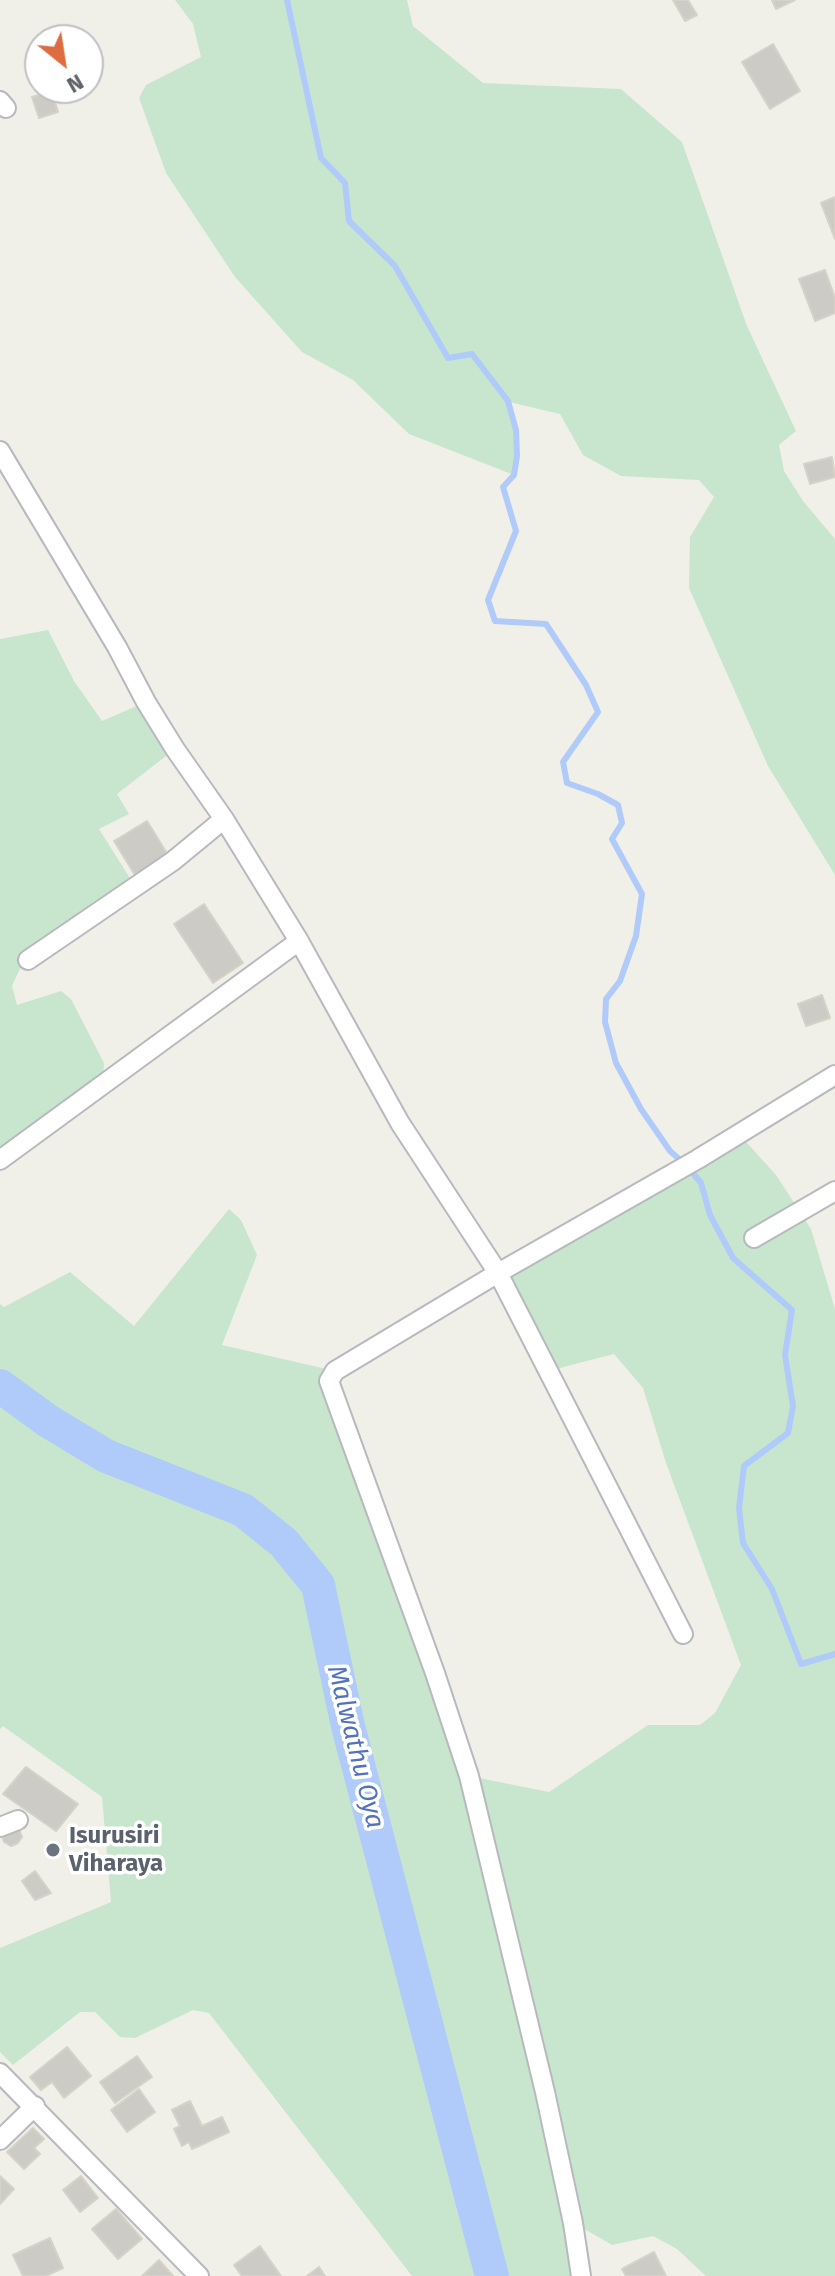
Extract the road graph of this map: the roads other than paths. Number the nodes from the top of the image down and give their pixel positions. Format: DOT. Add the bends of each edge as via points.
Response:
graph roads {
  1 [pos="0,451"];
  2 [pos="8,475"];
  3 [pos="224,819"];
  4 [pos="299,941"];
  5 [pos="28,960"];
  6 [pos="835,1075"];
  7 [pos="0,1160"];
  8 [pos="835,1191"];
  9 [pos="754,1238"];
  10 [pos="498,1273"];
  11 [pos="683,1634"];
  12 [pos="18,1820"];
  13 [pos="0,1827"];
  14 [pos="0,2073"];
  15 [pos="35,2106"];
  16 [pos="0,2140"];
  17 [pos="199,2276"];
  18 [pos="581,2276"];
  1 -- 2 [label="street"];
  2 -- 3 [label="street" via="175,749"];
  3 -- 4 [label="street"];
  3 -- 5 [label="street" via="173,861"];
  4 -- 7 [label="street"];
  4 -- 10 [label="street" via="400,1123"];
  6 -- 10 [label="street"];
  8 -- 9 [label="street"];
  10 -- 11 [label="street"];
  10 -- 18 [label="street" via="335,1371 329,1381 469,1776 545,2092"];
  12 -- 13 [label="street"];
  14 -- 15 [label="street"];
  15 -- 16 [label="street"];
  15 -- 17 [label="street"];
}
